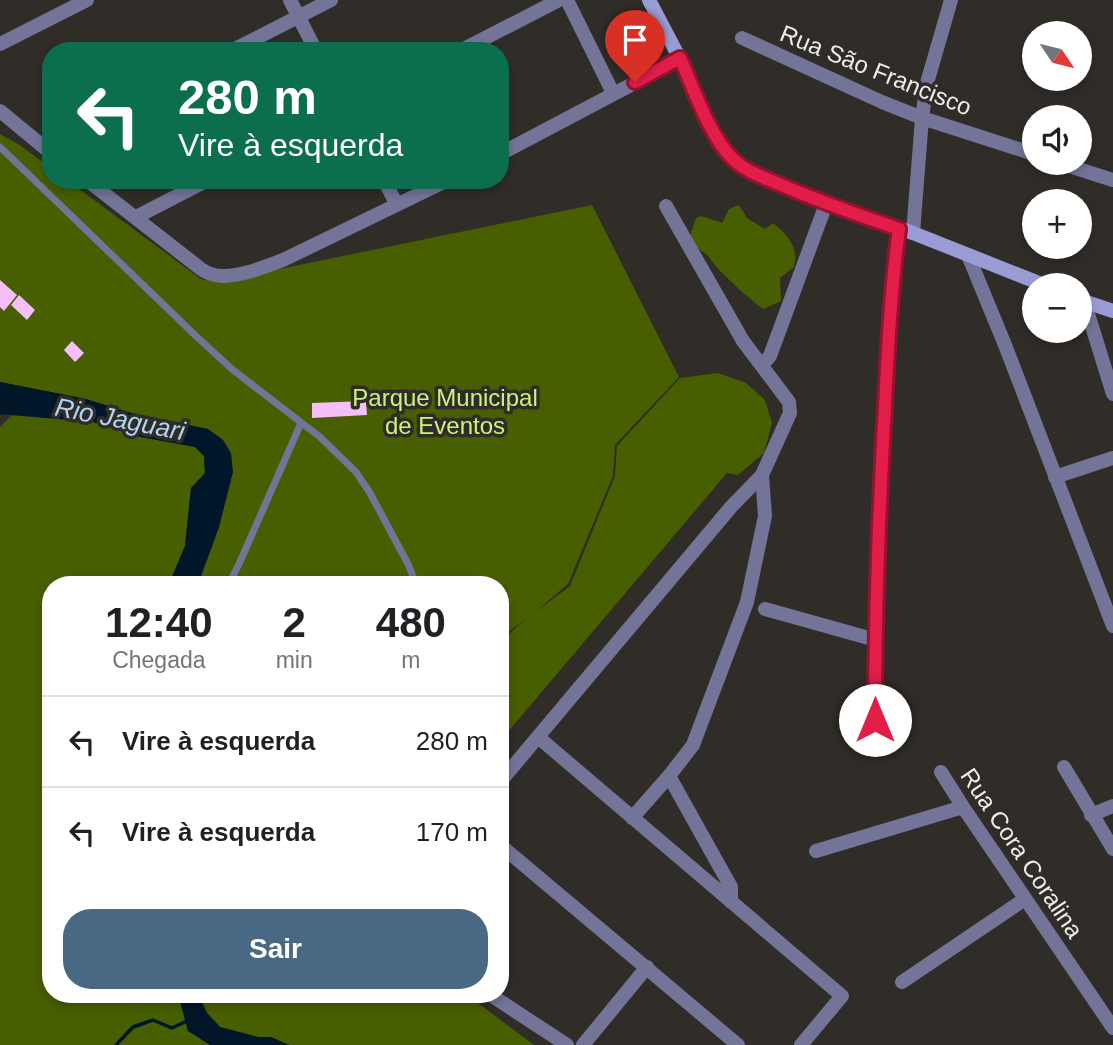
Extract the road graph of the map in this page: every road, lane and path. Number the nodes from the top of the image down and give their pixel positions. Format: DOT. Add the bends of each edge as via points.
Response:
graph roads {
  1 [pos="87,0"];
  2 [pos="290,0"];
  3 [pos="331,0"];
  4 [pos="559,0"];
  5 [pos="567,0"];
  6 [pos="649,0"];
  7 [pos="951,0"];
  8 [pos="298,18"];
  9 [pos="742,38"];
  10 [pos="249,42"];
  11 [pos="311,42"];
  12 [pos="477,42"];
  13 [pos="0,44"];
  14 [pos="680,58"];
  15 [pos="613,93"];
  16 [pos="0,111"];
  17 [pos="922,118"];
  18 [pos="42,141"];
  19 [pos="0,147"];
  20 [pos="509,149"];
  21 [pos="1022,150"];
  22 [pos="1092,173"];
  23 [pos="1113,180"];
  24 [pos="42,188"];
  25 [pos="44,189"];
  26 [pos="99,189"];
  27 [pos="190,189"];
  28 [pos="389,189"];
  29 [pos="430,189"];
  30 [pos="826,204"];
  31 [pos="397,205"];
  32 [pos="666,206"];
  33 [pos="136,217"];
  34 [pos="906,231"];
  35 [pos="968,255"];
  36 [pos="1022,276"];
  37 [pos="1092,304"];
  38 [pos="1113,311"];
  39 [pos="1092,331"];
  40 [pos="762,365"];
  41 [pos="1113,394"];
  42 [pos="301,423"];
  43 [pos="1113,458"];
  44 [pos="762,475"];
  45 [pos="1055,477"];
  46 [pos="233,576"];
  47 [pos="413,576"];
  48 [pos="765,609"];
  49 [pos="1113,626"];
  50 [pos="876,640"];
  51 [pos="538,737"];
  52 [pos="875,746"];
  53 [pos="1064,767"];
  54 [pos="509,771"];
  55 [pos="941,772"];
  56 [pos="670,776"];
  57 [pos="1113,806"];
  58 [pos="963,807"];
  59 [pos="1091,815"];
  60 [pos="632,818"];
  61 [pos="1113,849"];
  62 [pos="816,851"];
  63 [pos="509,852"];
  64 [pos="1025,899"];
  65 [pos="731,902"];
  66 [pos="647,967"];
  67 [pos="902,982"];
  68 [pos="503,1003"];
  69 [pos="1113,1028"];
  70 [pos="567,1045"];
  71 [pos="583,1045"];
  72 [pos="738,1045"];
  73 [pos="801,1045"];
  1 -- 13 [label="street"];
  2 -- 8 [label="street"];
  3 -- 8 [label="street"];
  4 -- 12 [label="street"];
  5 -- 15 [label="street"];
  6 -- 14 [label="street"];
  7 -- 17 [label="street"];
  8 -- 10 [label="street"];
  8 -- 11 [label="street"];
  9 -- 17 [label="street, Rua São Francisco"];
  14 -- 15 [label="street"];
  14 -- 30 [label="street" via="714,133 733,160"];
  15 -- 20 [label="street"];
  16 -- 18 [label="street"];
  17 -- 21 [label="street, Rua São Francisco"];
  17 -- 34 [label="street"];
  19 -- 24 [label="lane"];
  22 -- 23 [label="street"];
  25 -- 42 [label="lane" via="233,370"];
  26 -- 33 [label="street"];
  27 -- 33 [label="street"];
  28 -- 31 [label="street"];
  29 -- 31 [label="street"];
  30 -- 34 [label="street"];
  30 -- 40 [label="street" via="770,356"];
  31 -- 33 [label="street" via="283,260 224,277 201,269"];
  32 -- 40 [label="street" via="743,341"];
  34 -- 35 [label="street"];
  34 -- 50 [label="street" via="892,277"];
  35 -- 36 [label="street"];
  35 -- 45 [label="street"];
  37 -- 38 [label="street"];
  39 -- 41 [label="street"];
  40 -- 44 [label="street" via="789,402 790,414"];
  42 -- 46 [label="lane"];
  42 -- 47 [label="lane" via="356,472"];
  43 -- 45 [label="street"];
  44 -- 51 [label="street"];
  44 -- 56 [label="street" via="765,516 747,602 693,745"];
  45 -- 49 [label="street"];
  48 -- 50 [label="street"];
  50 -- 52 [label="street"];
  51 -- 54 [label="street"];
  51 -- 60 [label="street"];
  53 -- 59 [label="street"];
  55 -- 58 [label="street, Rua Cora Coralina"];
  56 -- 60 [label="street"];
  56 -- 65 [label="street" via="732,887"];
  57 -- 59 [label="street"];
  58 -- 62 [label="street"];
  58 -- 64 [label="street, Rua Cora Coralina"];
  59 -- 61 [label="street"];
  60 -- 65 [label="street"];
  63 -- 66 [label="street"];
  64 -- 67 [label="street"];
  64 -- 69 [label="street, Rua Cora Coralina"];
  65 -- 73 [label="street" via="842,996"];
  66 -- 71 [label="street"];
  66 -- 72 [label="street"];
  68 -- 70 [label="street"];
}
